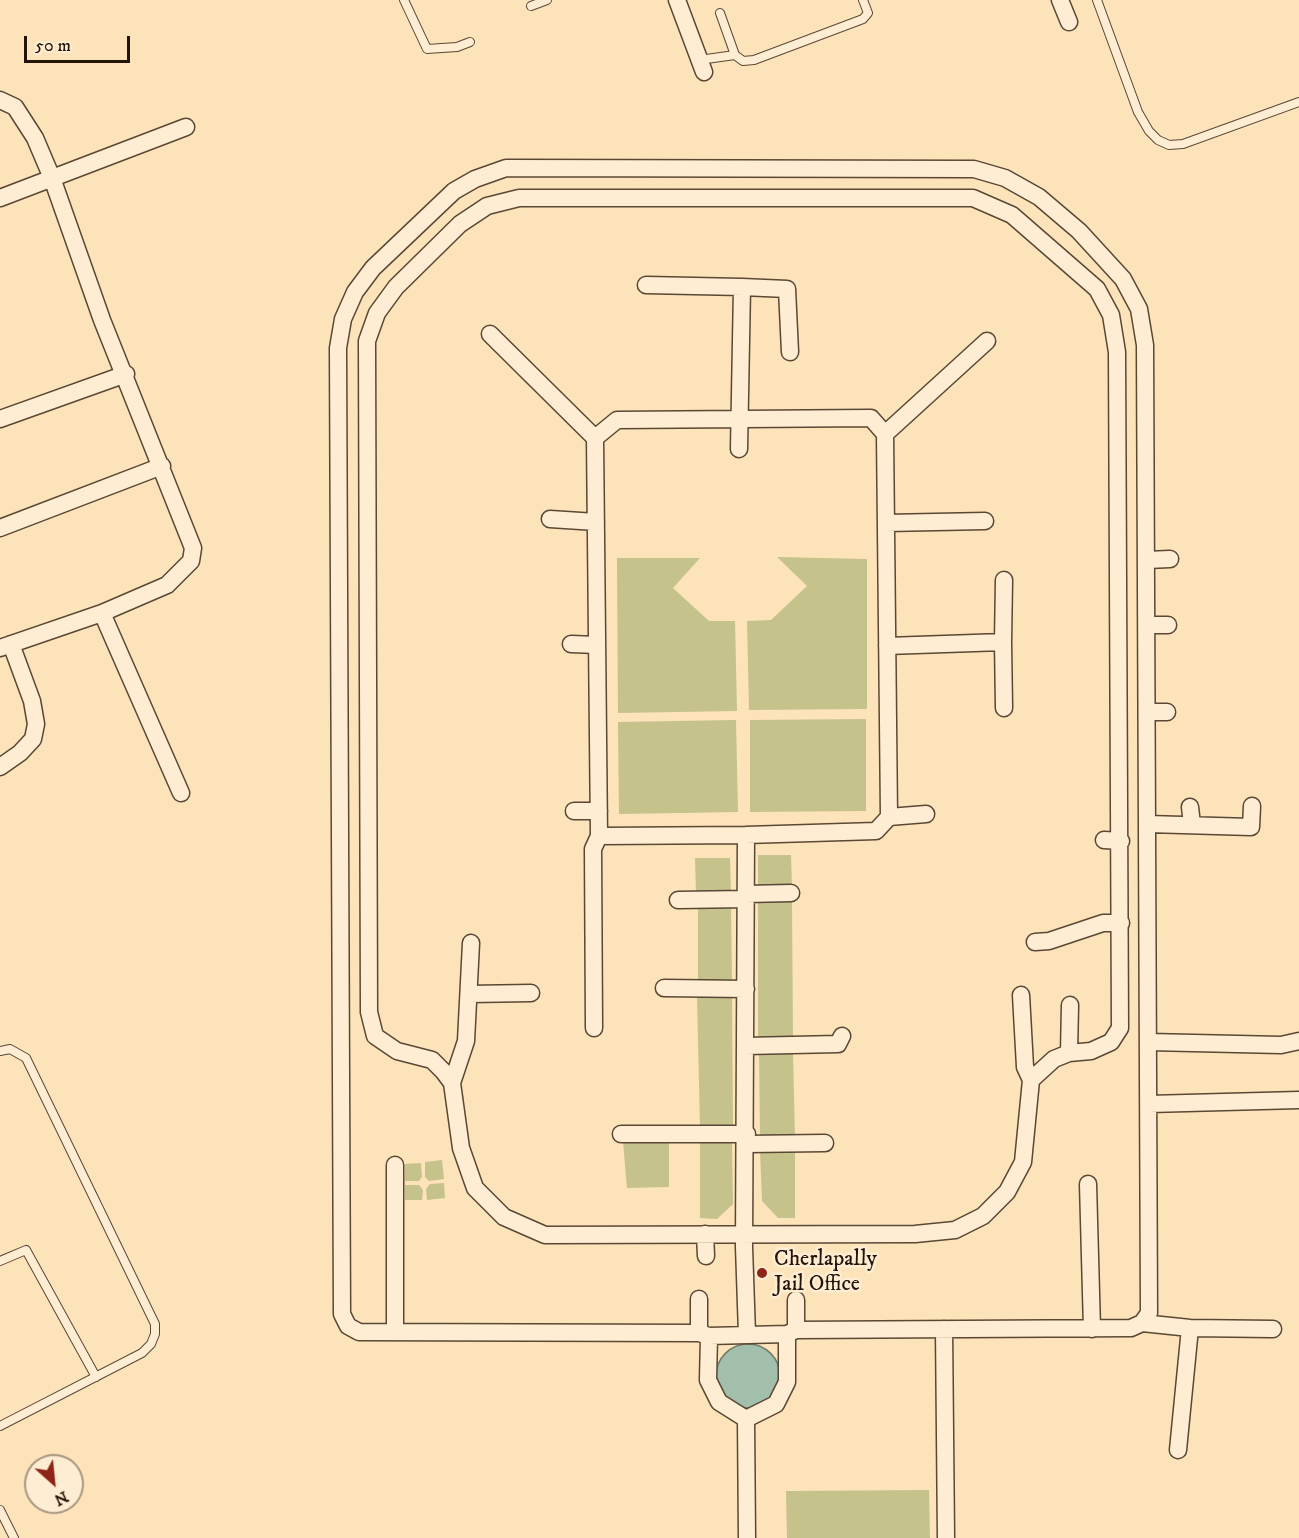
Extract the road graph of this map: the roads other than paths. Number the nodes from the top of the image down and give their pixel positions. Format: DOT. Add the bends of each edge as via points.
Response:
graph roads {
  1 [pos="404,0"];
  2 [pos="547,0"];
  3 [pos="677,0"];
  4 [pos="862,0"];
  5 [pos="1060,0"];
  6 [pos="1097,0"];
  7 [pos="531,6"];
  8 [pos="720,13"];
  9 [pos="1069,22"];
  10 [pos="470,42"];
  11 [pos="735,55"];
  12 [pos="701,66"];
  13 [pos="0,100"];
  14 [pos="1299,102"];
  15 [pos="186,127"];
  16 [pos="52,178"];
  17 [pos="0,198"];
  18 [pos="646,285"];
  19 [pos="742,287"];
  20 [pos="490,334"];
  21 [pos="987,341"];
  22 [pos="790,352"];
  23 [pos="126,374"];
  24 [pos="0,420"];
  25 [pos="739,420"];
  26 [pos="885,434"];
  27 [pos="596,438"];
  28 [pos="739,449"];
  29 [pos="162,466"];
  30 [pos="550,519"];
  31 [pos="985,521"];
  32 [pos="596,522"];
  33 [pos="886,523"];
  34 [pos="0,528"];
  35 [pos="1170,559"];
  36 [pos="1147,560"];
  37 [pos="1004,580"];
  38 [pos="102,613"];
  39 [pos="1168,625"];
  40 [pos="1147,626"];
  41 [pos="1003,642"];
  42 [pos="571,644"];
  43 [pos="597,645"];
  44 [pos="5,646"];
  45 [pos="887,646"];
  46 [pos="1004,708"];
  47 [pos="1167,711"];
  48 [pos="1148,712"];
  49 [pos="0,767"];
  50 [pos="181,793"];
  51 [pos="1252,806"];
  52 [pos="1190,807"];
  53 [pos="574,811"];
  54 [pos="599,811"];
  55 [pos="926,814"];
  56 [pos="889,817"];
  57 [pos="1148,824"];
  58 [pos="1192,824"];
  59 [pos="746,835"];
  60 [pos="599,836"];
  61 [pos="1104,840"];
  62 [pos="1121,842"];
  63 [pos="791,893"];
  64 [pos="746,896"];
  65 [pos="678,900"];
  66 [pos="1121,923"];
  67 [pos="1035,942"];
  68 [pos="471,943"];
  69 [pos="664,988"];
  70 [pos="746,989"];
  71 [pos="531,993"];
  72 [pos="469,994"];
  73 [pos="1021,995"];
  74 [pos="1070,1005"];
  75 [pos="594,1028"];
  76 [pos="842,1036"];
  77 [pos="1299,1041"];
  78 [pos="1149,1042"];
  79 [pos="746,1046"];
  80 [pos="0,1051"];
  81 [pos="1069,1053"];
  82 [pos="1031,1080"];
  83 [pos="452,1083"];
  84 [pos="1299,1100"];
  85 [pos="1149,1104"];
  86 [pos="621,1134"];
  87 [pos="747,1139"];
  88 [pos="825,1143"];
  89 [pos="395,1165"];
  90 [pos="1088,1184"];
  91 [pos="705,1234"];
  92 [pos="745,1234"];
  93 [pos="706,1256"];
  94 [pos="0,1261"];
  95 [pos="699,1299"];
  96 [pos="796,1300"];
  97 [pos="1142,1323"];
  98 [pos="1190,1328"];
  99 [pos="944,1329"];
  100 [pos="1092,1329"];
  101 [pos="1273,1329"];
  102 [pos="395,1332"];
  103 [pos="791,1332"];
  104 [pos="704,1334"];
  105 [pos="747,1334"];
  106 [pos="96,1377"];
  107 [pos="746,1419"];
  108 [pos="0,1426"];
  109 [pos="1178,1450"];
  110 [pos="0,1510"];
  111 [pos="14,1538"];
  112 [pos="747,1538"];
  113 [pos="946,1538"];
  1 -- 10 [label="lane" via="427,49"];
  2 -- 7 [label="lane"];
  3 -- 12 [label="street"];
  4 -- 11 [label="lane" via="868,13 851,25 754,60 743,61"];
  5 -- 9 [label="street"];
  6 -- 14 [label="lane" via="1138,112 1158,140 1169,145 1183,144"];
  8 -- 11 [label="lane"];
  11 -- 12 [label="lane"];
  13 -- 16 [label="street" via="15,107 35,138"];
  15 -- 16 [label="street"];
  16 -- 17 [label="street"];
  16 -- 23 [label="street" via="102,320"];
  18 -- 19 [label="street"];
  19 -- 22 [label="street" via="787,289"];
  19 -- 25 [label="street"];
  20 -- 27 [label="street"];
  21 -- 26 [label="street"];
  23 -- 24 [label="street"];
  23 -- 29 [label="street"];
  25 -- 26 [label="street" via="871,418"];
  25 -- 27 [label="street" via="617,420"];
  25 -- 28 [label="street"];
  26 -- 33 [label="street"];
  27 -- 32 [label="street"];
  29 -- 34 [label="street"];
  29 -- 38 [label="street" via="188,528 193,548 191,561 167,585"];
  30 -- 32 [label="street"];
  31 -- 33 [label="street"];
  32 -- 43 [label="street"];
  33 -- 45 [label="street"];
  35 -- 36 [label="street"];
  36 -- 40 [label="street"];
  36 -- 102 [label="street" via="1145,345 1139,309 1123,279 1079,231 1040,197 1005,178 974,169 506,168 454,191 374,268 355,292 343,319 338,348 341,1301 348,1326 359,1332"];
  37 -- 41 [label="street"];
  38 -- 44 [label="street"];
  38 -- 50 [label="street"];
  39 -- 40 [label="street"];
  40 -- 48 [label="street"];
  41 -- 45 [label="street"];
  41 -- 46 [label="street"];
  42 -- 43 [label="street"];
  43 -- 54 [label="street"];
  44 -- 49 [label="street" via="32,701 36,724 33,739"];
  45 -- 56 [label="street"];
  47 -- 48 [label="street"];
  48 -- 57 [label="street"];
  51 -- 58 [label="street" via="1251,827"];
  52 -- 58 [label="street"];
  53 -- 54 [label="street"];
  54 -- 60 [label="street"];
  55 -- 56 [label="street"];
  56 -- 59 [label="street" via="876,831"];
  57 -- 58 [label="street"];
  57 -- 78 [label="street"];
  59 -- 60 [label="street"];
  59 -- 64 [label="street"];
  60 -- 75 [label="street" via="593,849"];
  61 -- 62 [label="street"];
  62 -- 66 [label="street"];
  62 -- 83 [label="street" via="1117,352 1111,315 1097,289 1012,215 973,198 519,198 487,206 460,224 396,287 376,313 367,341 369,1012 375,1036 397,1051 432,1060"];
  63 -- 64 [label="street"];
  64 -- 65 [label="street"];
  64 -- 70 [label="street"];
  66 -- 67 [label="street" via="1103,923"];
  66 -- 81 [label="street" via="1120,1028 1111,1042 1091,1051"];
  68 -- 72 [label="street"];
  69 -- 70 [label="street"];
  70 -- 79 [label="street"];
  71 -- 72 [label="street"];
  72 -- 83 [label="street" via="465,1049"];
  73 -- 82 [label="street" via="1025,1067"];
  74 -- 81 [label="street"];
  76 -- 79 [label="street" via="838,1044"];
  77 -- 78 [label="street" via="1281,1045"];
  78 -- 85 [label="street"];
  79 -- 87 [label="street"];
  80 -- 106 [label="lane" via="10,1049 26,1058 155,1324 151,1344 142,1353"];
  81 -- 82 [label="street" via="1054,1059"];
  82 -- 92 [label="street" via="1023,1162 1007,1192 983,1216 955,1230 915,1234"];
  83 -- 91 [label="street" via="462,1148 475,1188 504,1217 545,1235"];
  84 -- 85 [label="street"];
  85 -- 97 [label="street" via="1149,1312"];
  86 -- 87 [label="street"];
  87 -- 88 [label="street"];
  87 -- 92 [label="street"];
  89 -- 102 [label="street"];
  90 -- 100 [label="street"];
  91 -- 92 [label="street"];
  91 -- 93 [label="street"];
  92 -- 105 [label="street"];
  94 -- 106 [label="lane" via="26,1250"];
  95 -- 104 [label="street"];
  96 -- 103 [label="street"];
  97 -- 98 [label="street"];
  97 -- 100 [label="street" via="1131,1328"];
  98 -- 101 [label="street"];
  98 -- 109 [label="street"];
  99 -- 100 [label="street"];
  99 -- 103 [label="street"];
  99 -- 113 [label="street"];
  102 -- 104 [label="street"];
  103 -- 105 [label="street"];
  103 -- 107 [label="street" via="787,1382 776,1404"];
  104 -- 105 [label="street"];
  104 -- 107 [label="street" via="708,1380 719,1402"];
  106 -- 108 [label="lane"];
  107 -- 112 [label="street"];
  110 -- 111 [label="lane"];
}
